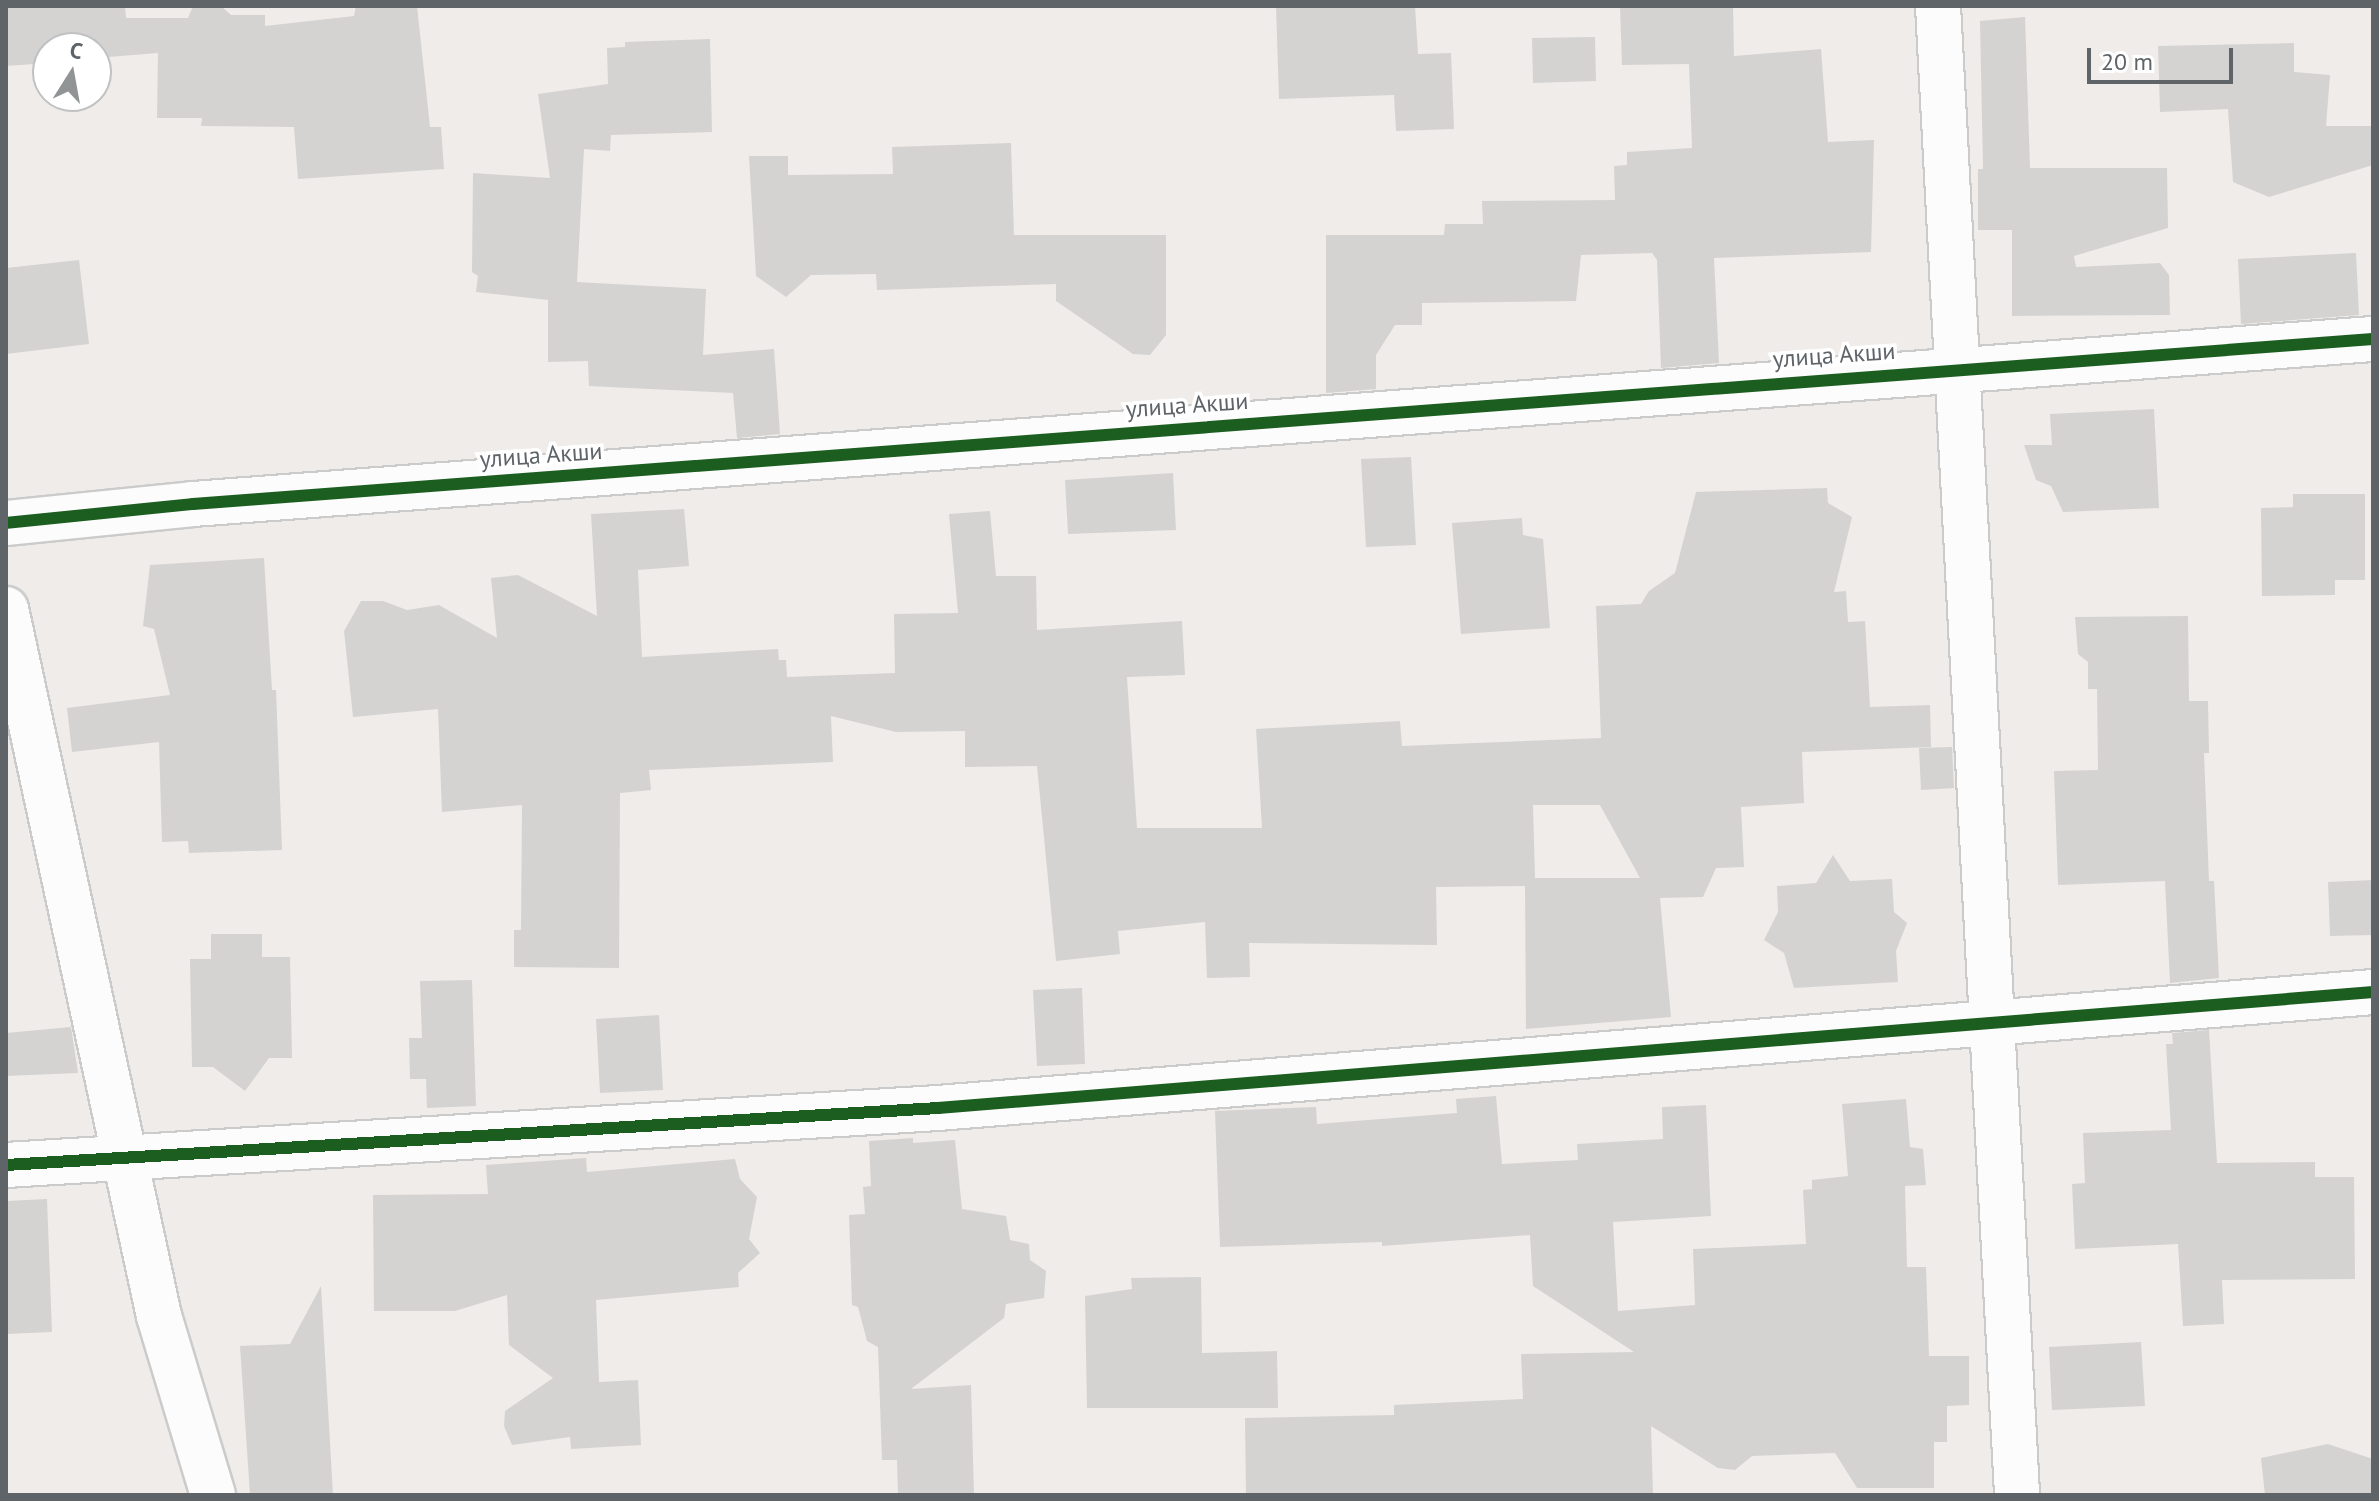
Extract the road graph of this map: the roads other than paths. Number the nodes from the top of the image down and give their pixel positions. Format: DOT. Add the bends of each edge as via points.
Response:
graph roads {
  1 [pos="1938,6"];
  2 [pos="2373,339"];
  3 [pos="1957,367"];
  4 [pos="6,523"];
  5 [pos="6,609"];
  6 [pos="2373,992"];
  7 [pos="1992,1021"];
  8 [pos="128,1156"];
  9 [pos="6,1165"];
  10 [pos="213,1495"];
  11 [pos="2017,1495"];
  1 -- 3 [label="street"];
  2 -- 3 [label="street, улица Акши"];
  3 -- 4 [label="street, улица Акши" via="193,504"];
  3 -- 7 [label="street"];
  5 -- 8 [label="street"];
  6 -- 7 [label="street"];
  7 -- 8 [label="street" via="938,1108"];
  7 -- 11 [label="street"];
  8 -- 9 [label="street"];
  8 -- 10 [label="street" via="159,1316"];
}
